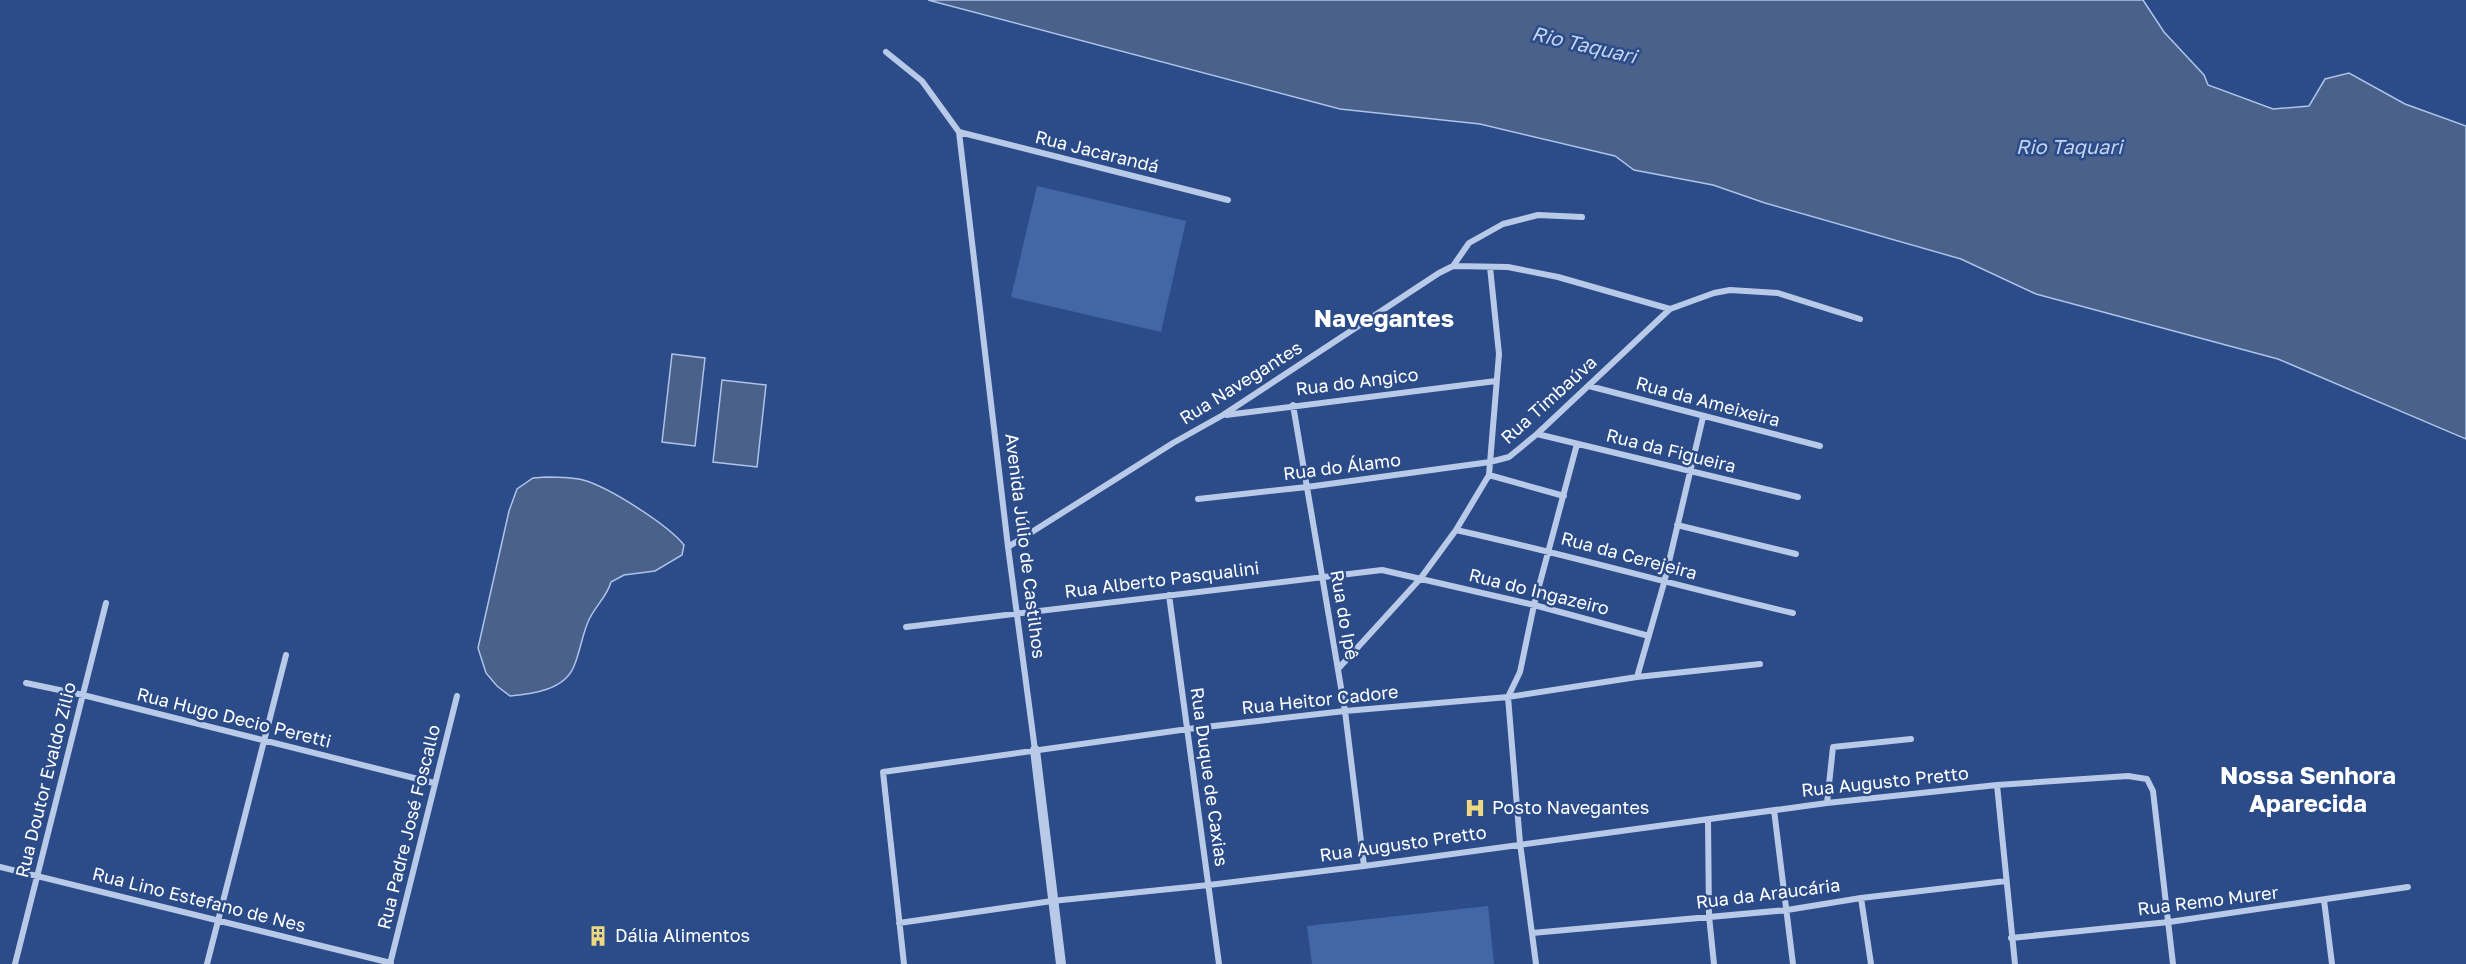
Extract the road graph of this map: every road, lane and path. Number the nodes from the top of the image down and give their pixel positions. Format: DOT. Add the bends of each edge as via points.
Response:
graph roads {
  1 [pos="886,52"];
  2 [pos="959,132"];
  3 [pos="1228,200"];
  4 [pos="1582,217"];
  5 [pos="1453,266"];
  6 [pos="1490,267"];
  7 [pos="1670,309"];
  8 [pos="1860,319"];
  9 [pos="1496,381"];
  10 [pos="1589,386"];
  11 [pos="1293,405"];
  12 [pos="1223,416"];
  13 [pos="1703,417"];
  14 [pos="1537,434"];
  15 [pos="1577,444"];
  16 [pos="1820,446"];
  17 [pos="1490,462"];
  18 [pos="1689,472"];
  19 [pos="1489,475"];
  20 [pos="1307,487"];
  21 [pos="1564,496"];
  22 [pos="1798,497"];
  23 [pos="1198,499"];
  24 [pos="1677,525"];
  25 [pos="1456,530"];
  26 [pos="1008,547"];
  27 [pos="1550,551"];
  28 [pos="1796,554"];
  29 [pos="1322,577"];
  30 [pos="1420,579"];
  31 [pos="1664,583"];
  32 [pos="1169,595"];
  33 [pos="106,603"];
  34 [pos="1534,605"];
  35 [pos="1017,612"];
  36 [pos="1793,613"];
  37 [pos="906,627"];
  38 [pos="1649,636"];
  39 [pos="285,656"];
  40 [pos="1760,664"];
  41 [pos="1338,669"];
  42 [pos="1637,677"];
  43 [pos="26,683"];
  44 [pos="83,695"];
  45 [pos="457,696"];
  46 [pos="1508,697"];
  47 [pos="1345,711"];
  48 [pos="1188,729"];
  49 [pos="1911,739"];
  50 [pos="264,741"];
  51 [pos="1035,750"];
  52 [pos="434,783"];
  53 [pos="1997,785"];
  54 [pos="1827,803"];
  55 [pos="1774,810"];
  56 [pos="1708,820"];
  57 [pos="1520,843"];
  58 [pos="1364,866"];
  59 [pos="0,867"];
  60 [pos="38,875"];
  61 [pos="2006,881"];
  62 [pos="1209,885"];
  63 [pos="2408,887"];
  64 [pos="1861,898"];
  65 [pos="2324,900"];
  66 [pos="1052,901"];
  67 [pos="1787,910"];
  68 [pos="1709,916"];
  69 [pos="217,921"];
  70 [pos="2169,922"];
  71 [pos="899,923"];
  72 [pos="1532,933"];
  73 [pos="2012,938"];
  74 [pos="15,964"];
  75 [pos="207,964"];
  76 [pos="391,964"];
  77 [pos="904,964"];
  78 [pos="1061,964"];
  79 [pos="1219,964"];
  80 [pos="1536,964"];
  81 [pos="1714,964"];
  82 [pos="1793,964"];
  83 [pos="1871,964"];
  84 [pos="2015,964"];
  85 [pos="2174,964"];
  86 [pos="2332,964"];
  1 -- 2 [label="street" via="922,81"];
  2 -- 3 [label="street, Rua Jacarandá"];
  2 -- 26 [label="street, Avenida Júlio de Castilhos"];
  4 -- 5 [label="street" via="1538,215 1503,224 1469,243"];
  5 -- 6 [label="street"];
  5 -- 12 [label="street, Rua Navegantes"];
  6 -- 7 [label="street" via="1558,277"];
  6 -- 9 [label="street" via="1499,354"];
  7 -- 8 [label="street, Rua Timbaúva" via="1730,290 1778,293"];
  7 -- 10 [label="street, Rua Timbaúva"];
  9 -- 11 [label="street, Rua do Angico"];
  9 -- 17 [label="street"];
  10 -- 13 [label="street, Rua da Ameixeira"];
  10 -- 14 [label="street, Rua Timbaúva"];
  11 -- 12 [label="street, Rua do Angico"];
  11 -- 20 [label="street, Rua do Ipê"];
  12 -- 26 [label="street, Rua Navegantes"];
  13 -- 16 [label="street, Rua da Ameixeira"];
  13 -- 18 [label="street"];
  14 -- 15 [label="street, Rua da Figueira"];
  14 -- 17 [label="street, Rua Timbaúva" via="1509,457"];
  15 -- 18 [label="street, Rua da Figueira"];
  15 -- 21 [label="street"];
  17 -- 19 [label="street, Rua Timbaúva"];
  17 -- 20 [label="street, Rua do Álamo"];
  18 -- 22 [label="street, Rua da Figueira"];
  18 -- 24 [label="street"];
  19 -- 21 [label="street"];
  19 -- 25 [label="street, Rua Timbaúva"];
  20 -- 23 [label="street, Rua do Álamo"];
  20 -- 29 [label="street, Rua do Ipê"];
  21 -- 27 [label="street"];
  24 -- 28 [label="street"];
  24 -- 31 [label="street"];
  25 -- 27 [label="street, Rua da Cerejeira"];
  25 -- 30 [label="street, Rua Timbaúva"];
  26 -- 35 [label="street, Avenida Júlio de Castilhos"];
  27 -- 31 [label="street, Rua da Cerejeira"];
  27 -- 34 [label="street"];
  29 -- 30 [label="street, Rua Alberto Pasqualini" via="1382,570"];
  29 -- 32 [label="street, Rua Alberto Pasqualini"];
  29 -- 41 [label="street, Rua do Ipê"];
  30 -- 34 [label="street, Rua do Ingazeiro"];
  30 -- 41 [label="street, Rua Timbaúva"];
  31 -- 36 [label="street, Rua da Cerejeira"];
  31 -- 38 [label="street"];
  32 -- 35 [label="street, Rua Alberto Pasqualini"];
  32 -- 48 [label="street, Rua Duque de Caxias"];
  33 -- 44 [label="street, Rua Doutor Evaldo Zilio"];
  34 -- 38 [label="street, Rua do Ingazeiro"];
  34 -- 46 [label="street" via="1520,672"];
  35 -- 37 [label="street, Rua Alberto Pasqualini"];
  35 -- 51 [label="street, Avenida Júlio de Castilhos"];
  38 -- 42 [label="street"];
  39 -- 50 [label="street"];
  40 -- 42 [label="street, Rua Heitor Cadore"];
  41 -- 47 [label="street, Rua do Ipê"];
  42 -- 46 [label="street, Rua Heitor Cadore"];
  43 -- 44 [label="street, Rua Hugo Decio Peretti"];
  44 -- 50 [label="street, Rua Hugo Decio Peretti"];
  44 -- 60 [label="street, Rua Doutor Evaldo Zilio"];
  45 -- 52 [label="street, Rua Padre José Foscallo"];
  46 -- 47 [label="street, Rua Heitor Cadore"];
  46 -- 57 [label="street"];
  47 -- 48 [label="street, Rua Heitor Cadore"];
  47 -- 58 [label="street, Rua do Ipê"];
  48 -- 51 [label="street, Rua Heitor Cadore"];
  48 -- 62 [label="street, Rua Duque de Caxias"];
  49 -- 54 [label="street" via="1833,747"];
  50 -- 52 [label="street, Rua Hugo Decio Peretti"];
  50 -- 69 [label="street"];
  51 -- 66 [label="street, Avenida Júlio de Castilhos"];
  51 -- 71 [label="street, Rua Heitor Cadore" via="884,772"];
  52 -- 76 [label="street, Rua Padre José Foscallo"];
  53 -- 54 [label="street, Rua Augusto Pretto"];
  53 -- 61 [label="street"];
  53 -- 70 [label="street, Rua Augusto Pretto" via="2128,776 2147,779 2153,791"];
  54 -- 55 [label="street, Rua Augusto Pretto"];
  55 -- 56 [label="street, Rua Augusto Pretto"];
  55 -- 67 [label="street"];
  56 -- 57 [label="street, Rua Augusto Pretto"];
  56 -- 68 [label="street"];
  57 -- 58 [label="street, Rua Augusto Pretto"];
  57 -- 72 [label="street"];
  58 -- 62 [label="street, Rua Augusto Pretto"];
  59 -- 60 [label="street, Rua Lino Estefano de Nes"];
  60 -- 69 [label="street, Rua Lino Estefano de Nes"];
  60 -- 74 [label="street, Rua Doutor Evaldo Zilio"];
  61 -- 64 [label="street, Rua da Araucária"];
  61 -- 73 [label="street"];
  62 -- 66 [label="street, Rua Augusto Pretto"];
  62 -- 79 [label="street, Rua Duque de Caxias"];
  63 -- 65 [label="street, Rua Remo Murer"];
  64 -- 67 [label="street, Rua da Araucária"];
  64 -- 83 [label="street"];
  65 -- 70 [label="street, Rua Remo Murer"];
  65 -- 86 [label="street"];
  66 -- 71 [label="street, Rua Augusto Pretto"];
  66 -- 78 [label="street, Avenida Júlio de Castilhos"];
  67 -- 68 [label="street, Rua da Araucária"];
  67 -- 82 [label="street"];
  68 -- 72 [label="street, Rua da Araucária"];
  68 -- 81 [label="street"];
  69 -- 75 [label="street"];
  69 -- 76 [label="street, Rua Lino Estefano de Nes"];
  70 -- 73 [label="street, Rua Remo Murer"];
  70 -- 85 [label="street"];
  71 -- 77 [label="street"];
  72 -- 80 [label="street"];
  73 -- 84 [label="street"];
}
